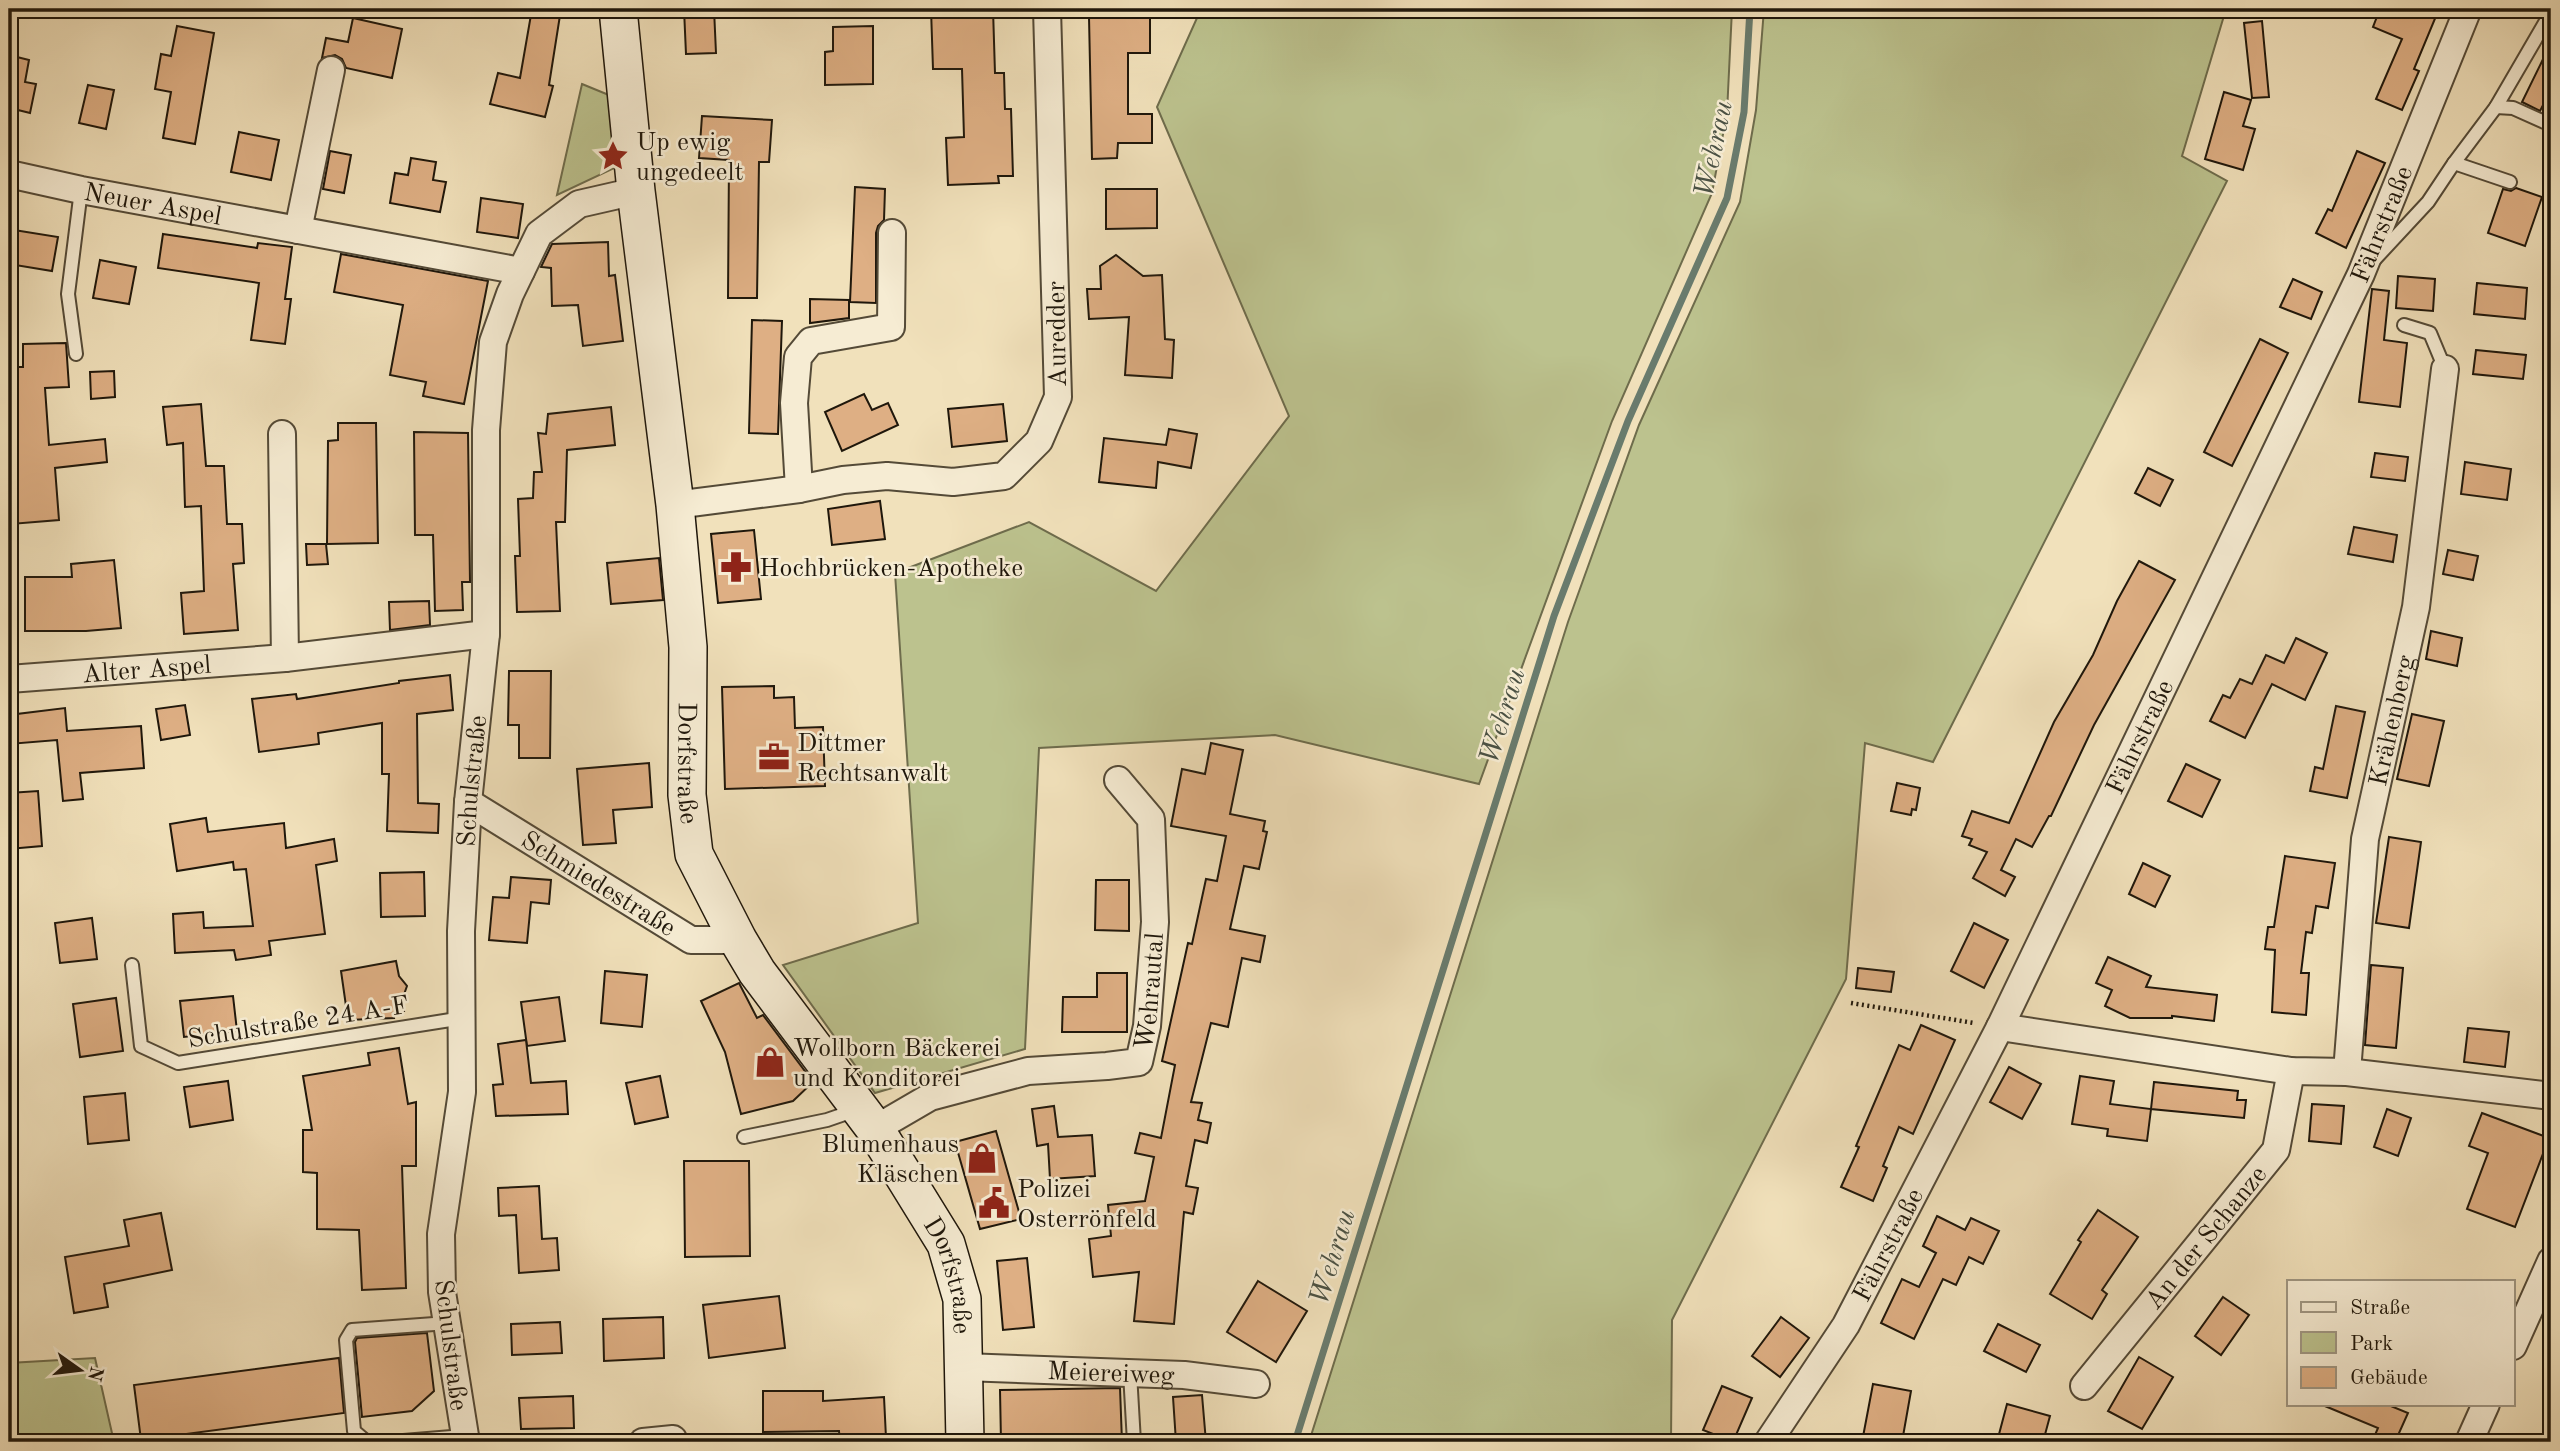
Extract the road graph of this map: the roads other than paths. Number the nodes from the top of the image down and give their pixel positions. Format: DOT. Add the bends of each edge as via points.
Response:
graph roads {
  1 [pos="618,9"];
  2 [pos="1047,9"];
  3 [pos="2468,9"];
  4 [pos="2549,16"];
  5 [pos="331,70"];
  6 [pos="2496,107"];
  7 [pos="2551,125"];
  8 [pos="2454,163"];
  9 [pos="9,173"];
  10 [pos="2510,183"];
  11 [pos="81,190"];
  12 [pos="636,191"];
  13 [pos="298,230"];
  14 [pos="892,233"];
  15 [pos="521,271"];
  16 [pos="2361,274"];
  17 [pos="2404,325"];
  18 [pos="76,354"];
  19 [pos="2445,369"];
  20 [pos="282,434"];
  21 [pos="799,489"];
  22 [pos="675,505"];
  23 [pos="486,634"];
  24 [pos="285,658"];
  25 [pos="9,679"];
  26 [pos="1118,780"];
  27 [pos="468,802"];
  28 [pos="737,940"];
  29 [pos="132,965"];
  30 [pos="463,1017"];
  31 [pos="2000,1027"];
  32 [pos="2291,1071"];
  33 [pos="2347,1072"];
  34 [pos="2551,1096"];
  35 [pos="867,1118"];
  36 [pos="744,1137"];
  37 [pos="2551,1261"];
  38 [pos="447,1323"];
  39 [pos="2514,1344"];
  40 [pos="964,1367"];
  41 [pos="1129,1373"];
  42 [pos="1256,1384"];
  43 [pos="2084,1386"];
  44 [pos="2485,1406"];
  45 [pos="465,1439"];
  46 [pos="673,1439"];
  47 [pos="367,1442"];
  48 [pos="391,1442"];
  49 [pos="643,1442"];
  50 [pos="965,1442"];
  51 [pos="1133,1442"];
  52 [pos="1769,1442"];
  53 [pos="2469,1442"];
  1 -- 12 [label="main road, Dorfstraße"];
  2 -- 21 [label="street, Auredder" via="1058,397 1039,441 1004,476 953,482 887,476"];
  3 -- 16 [label="street, Fährstraße"];
  4 -- 6 [label="lane"];
  5 -- 13 [label="street"];
  6 -- 7 [label="lane" via="2513,108"];
  6 -- 8 [label="lane"];
  8 -- 10 [label="lane"];
  8 -- 16 [label="lane" via="2428,202"];
  9 -- 11 [label="street, Neuer Aspel"];
  11 -- 13 [label="street, Neuer Aspel"];
  11 -- 18 [label="lane" via="68,294"];
  12 -- 15 [label="street, Schulstraße" via="579,204 539,234"];
  12 -- 22 [label="main road, Dorfstraße"];
  13 -- 15 [label="street, Neuer Aspel"];
  14 -- 21 [label="street" via="891,327 811,341 798,357 794,403"];
  15 -- 23 [label="street, Schulstraße" via="493,342 486,430"];
  16 -- 31 [label="street, Fährstraße"];
  17 -- 19 [label="lane" via="2430,333"];
  19 -- 33 [label="street, Krähenberg" via="2416,607 2365,839"];
  20 -- 24 [label="street"];
  21 -- 22 [label="street, Auredder"];
  22 -- 28 [label="main road, Dorfstraße" via="688,647 687,795 694,854"];
  23 -- 24 [label="street, Alter Aspel"];
  23 -- 27 [label="street, Schulstraße"];
  24 -- 25 [label="street, Alter Aspel"];
  26 -- 35 [label="street, Wehrautal" via="1151,819 1155,922 1147,1026 1139,1062 1018,1073"];
  27 -- 28 [label="street, Schmiedestraße" via="691,940"];
  27 -- 30 [label="street, Schulstraße" via="461,931"];
  28 -- 35 [label="main road, Dorfstraße"];
  29 -- 30 [label="lane, Schulstraße 24 A-F" via="141,1046 178,1063"];
  30 -- 38 [label="street, Schulstraße" via="462,1092 441,1234"];
  31 -- 32 [label="street"];
  31 -- 52 [label="street, Fährstraße" via="1846,1325"];
  32 -- 33 [label="street"];
  32 -- 43 [label="street, An der Schanze" via="2276,1150"];
  33 -- 34 [label="street"];
  35 -- 36 [label="lane" via="827,1120"];
  35 -- 40 [label="main road, Dorfstraße" via="946,1244 962,1299"];
  37 -- 39 [label="street"];
  38 -- 45 [label="street, Schulstraße"];
  38 -- 47 [label="lane" via="352,1329 346,1340 354,1431"];
  40 -- 41 [label="street, Meiereiweg"];
  40 -- 50 [label="main road, Dorfstraße"];
  41 -- 42 [label="street, Meiereiweg"];
  41 -- 51 [label="lane"];
  44 -- 53 [label="street"];
  45 -- 48 [label="lane"];
  46 -- 49 [label="street"];
}
